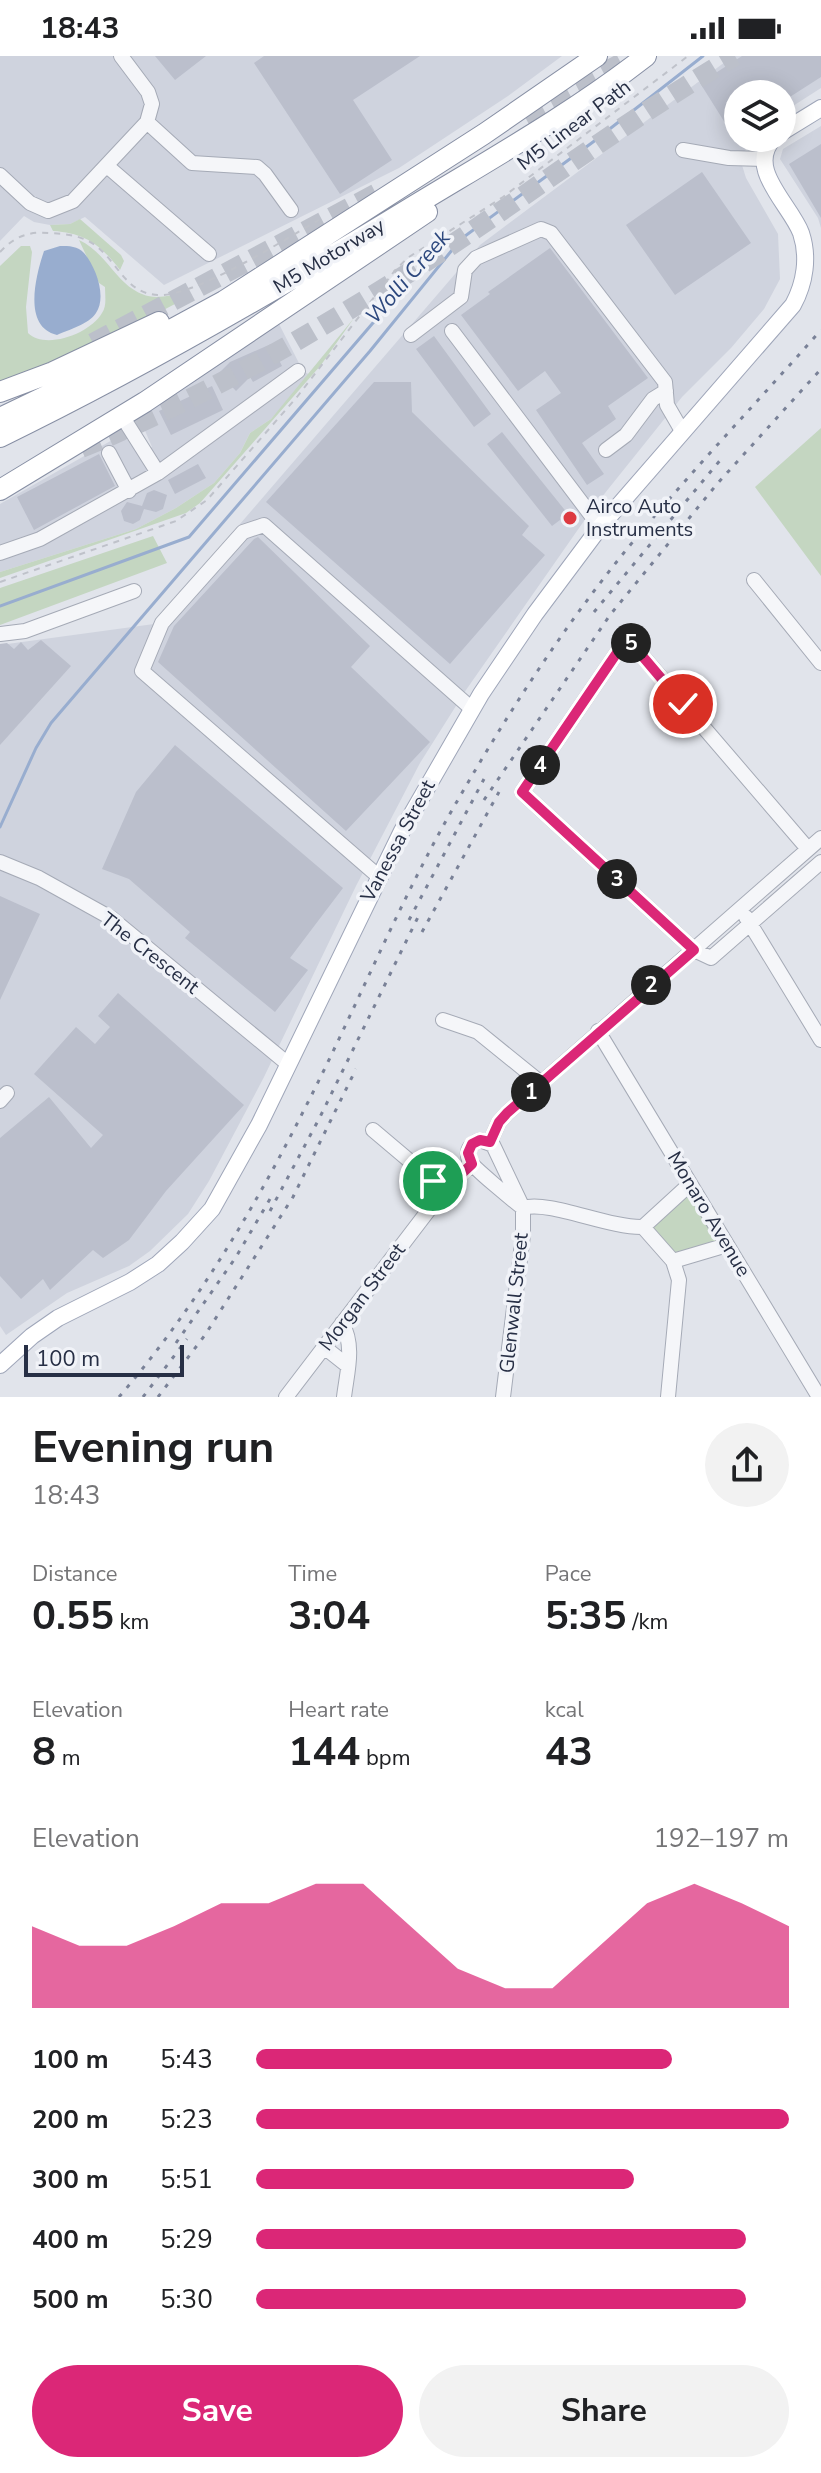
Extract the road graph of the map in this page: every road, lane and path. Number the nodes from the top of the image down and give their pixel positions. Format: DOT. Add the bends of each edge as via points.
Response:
graph roads {
  1 [pos="121,56"];
  2 [pos="597,56"];
  3 [pos="646,56"];
  4 [pos="688,56"];
  5 [pos="821,108"];
  6 [pos="553,121"];
  7 [pos="147,122"];
  8 [pos="796,123"];
  9 [pos="683,150"];
  10 [pos="766,152"];
  11 [pos="765,159"];
  12 [pos="107,166"];
  13 [pos="0,175"];
  14 [pos="397,190"];
  15 [pos="291,210"];
  16 [pos="476,214"];
  17 [pos="321,219"];
  18 [pos="0,252"];
  19 [pos="209,254"];
  20 [pos="452,331"];
  21 [pos="411,335"];
  22 [pos="298,371"];
  23 [pos="666,391"];
  24 [pos="0,392"];
  25 [pos="122,416"];
  26 [pos="0,418"];
  27 [pos="682,431"];
  28 [pos="0,437"];
  29 [pos="606,450"];
  30 [pos="109,453"];
  31 [pos="158,473"];
  32 [pos="0,490"];
  33 [pos="129,491"];
  34 [pos="600,527"];
  35 [pos="0,553"];
  36 [pos="754,580"];
  37 [pos="134,591"];
  38 [pos="0,634"];
  39 [pos="821,663"];
  40 [pos="472,709"];
  41 [pos="821,838"];
  42 [pos="808,849"];
  43 [pos="1,862"];
  44 [pos="821,862"];
  45 [pos="378,876"];
  46 [pos="741,909"];
  47 [pos="750,924"];
  48 [pos="694,950"];
  49 [pos="443,1020"];
  50 [pos="598,1031"];
  51 [pos="821,1040"];
  52 [pos="288,1064"];
  53 [pos="541,1083"];
  54 [pos="373,1130"];
  55 [pos="493,1148"];
  56 [pos="475,1165"];
  57 [pos="690,1184"];
  58 [pos="444,1190"];
  59 [pos="523,1208"];
  60 [pos="643,1227"];
  61 [pos="727,1245"];
  62 [pos="673,1261"];
  63 [pos="342,1323"];
  64 [pos="324,1347"];
  65 [pos="0,1364"];
  66 [pos="348,1366"];
  67 [pos="286,1397"];
  68 [pos="344,1397"];
  69 [pos="503,1397"];
  70 [pos="668,1397"];
  71 [pos="819,1397"];
  1 -- 7 [label="street" via="148,92 152,104"];
  2 -- 14 [label="highway, M5 Motorway"];
  3 -- 6 [label="highway, M5 Motorway"];
  4 -- 16 [label="path, M5 Linear Path"];
  5 -- 8 [label="main road"];
  6 -- 25 [label="highway" via="409,225"];
  6 -- 28 [label="highway, M5 Motorway" via="245,306"];
  7 -- 12 [label="street"];
  7 -- 15 [label="street" via="192,163 257,167"];
  9 -- 11 [label="street"];
  10 -- 11 [label="main road"];
  11 -- 27 [label="main road, Vanessa Street" via="771,182 803,239 798,296"];
  12 -- 13 [label="street" via="73,201 48,211 30,203"];
  12 -- 19 [label="street"];
  14 -- 24 [label="highway" via="223,290"];
  14 -- 26 [label="highway, M5 Motorway" via="224,301"];
  17 -- 18 [label="path" via="210,280 163,296 132,287 83,238 29,233"];
  20 -- 34 [label="street"];
  21 -- 23 [label="street" via="461,297 465,270 476,258 541,229 551,233 665,382"];
  22 -- 31 [label="street"];
  23 -- 27 [label="street" via="667,405"];
  23 -- 29 [label="street"];
  25 -- 31 [label="street"];
  25 -- 32 [label="highway"];
  27 -- 34 [label="main road, Vanessa Street"];
  30 -- 33 [label="street"];
  31 -- 33 [label="street"];
  33 -- 35 [label="street" via="40,539"];
  34 -- 40 [label="main road, Vanessa Street"];
  36 -- 39 [label="street"];
  37 -- 38 [label="street" via="25,631"];
  40 -- 45 [label="main road, Vanessa Street"];
  40 -- 45 [label="street" via="264,525 243,532 162,623 142,671"];
  41 -- 42 [label="street"];
  42 -- 46 [label="street"];
  42 -- 48 [label="street" via="627,638 522,792"];
  43 -- 52 [label="street, The Crescent" via="111,918"];
  44 -- 47 [label="street"];
  45 -- 52 [label="main road, Vanessa Street"];
  46 -- 47 [label="street"];
  46 -- 48 [label="street"];
  47 -- 48 [label="street" via="711,958"];
  47 -- 51 [label="street"];
  48 -- 50 [label="street"];
  49 -- 53 [label="street" via="478,1032"];
  50 -- 53 [label="street"];
  50 -- 57 [label="street, Monaro Avenue"];
  52 -- 65 [label="main road, Vanessa Street" via="227,1185 182,1242 130,1282 58,1318"];
  53 -- 55 [label="street" via="499,1122"];
  54 -- 58 [label="street"];
  55 -- 56 [label="street" via="491,1164"];
  55 -- 56 [label="street" via="480,1140 472,1144 468,1153"];
  55 -- 59 [label="street"];
  56 -- 58 [label="street, Morgan Street"];
  56 -- 59 [label="street"];
  57 -- 60 [label="street"];
  57 -- 61 [label="street, Monaro Avenue"];
  58 -- 63 [label="street, Morgan Street"];
  59 -- 60 [label="street" via="537,1206 626,1228"];
  59 -- 69 [label="street, Glenwall Street"];
  60 -- 62 [label="street"];
  61 -- 62 [label="street"];
  61 -- 71 [label="street, Monaro Avenue"];
  62 -- 70 [label="street" via="679,1291"];
  63 -- 64 [label="street, Morgan Street"];
  63 -- 66 [label="street" via="350,1341"];
  64 -- 66 [label="street"];
  64 -- 67 [label="street, Morgan Street"];
  66 -- 68 [label="street"];
}
